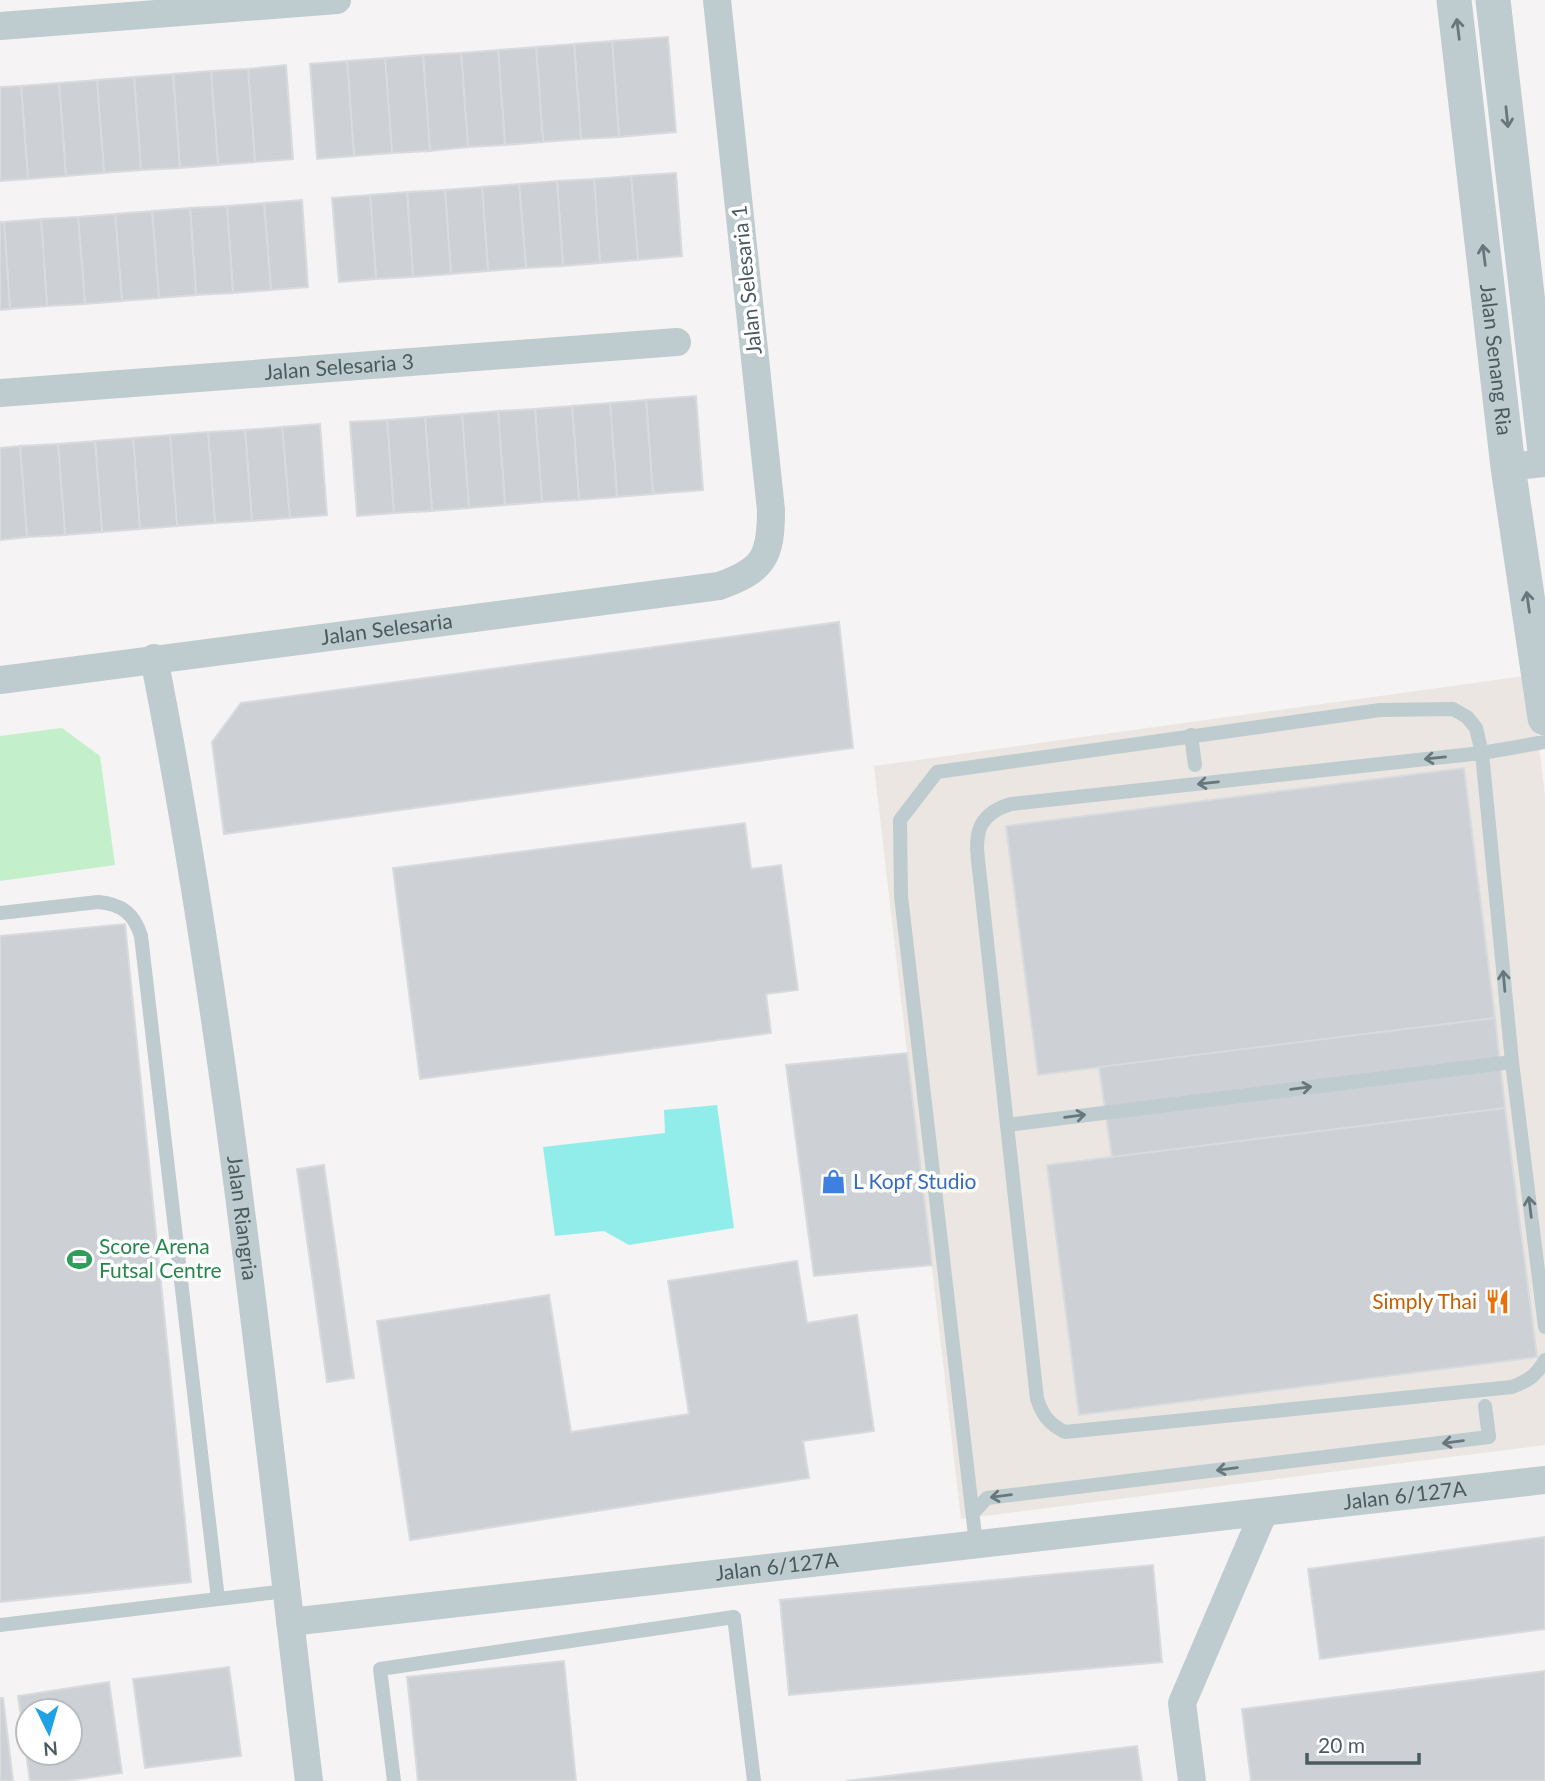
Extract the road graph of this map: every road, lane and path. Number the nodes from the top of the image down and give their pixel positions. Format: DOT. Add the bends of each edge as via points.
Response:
graph roads {
  1 [pos="337,0"];
  2 [pos="717,0"];
  3 [pos="1454,0"];
  4 [pos="1493,0"];
  5 [pos="0,26"];
  6 [pos="677,342"];
  7 [pos="0,393"];
  8 [pos="1545,451"];
  9 [pos="1545,463"];
  10 [pos="1508,467"];
  11 [pos="765,559"];
  12 [pos="154,658"];
  13 [pos="0,680"];
  14 [pos="1545,718"];
  15 [pos="1191,735"];
  16 [pos="1545,742"];
  17 [pos="1482,753"];
  18 [pos="1195,765"];
  19 [pos="0,913"];
  20 [pos="1512,1062"];
  21 [pos="1007,1125"];
  22 [pos="1545,1327"];
  23 [pos="1545,1360"];
  24 [pos="1485,1406"];
  25 [pos="1545,1480"];
  26 [pos="973,1513"];
  27 [pos="1263,1514"];
  28 [pos="976,1544"];
  29 [pos="287,1591"];
  30 [pos="218,1599"];
  31 [pos="290,1622"];
  32 [pos="0,1625"];
  33 [pos="309,1781"];
  34 [pos="394,1781"];
  35 [pos="754,1781"];
  36 [pos="1192,1781"];
  1 -- 5 [label="street"];
  2 -- 11 [label="street, Jalan Selesaria 1" via="772,510"];
  10 -- 3 [label="street, Jalan Senang Ria, one-way"];
  4 -- 8 [label="street, Jalan Senang Ria, one-way"];
  6 -- 7 [label="street, Jalan Selesaria 3"];
  9 -- 10 [label="street"];
  14 -- 10 [label="street, Jalan Senang Ria, one-way"];
  11 -- 12 [label="street, Jalan Selesaria" via="748,576 719,586"];
  12 -- 13 [label="street, Jalan Selesaria"];
  12 -- 29 [label="street, Jalan Riangria" via="188,831"];
  15 -- 17 [label="lane" via="1309,718 1438,708 1453,709 1466,717 1476,728"];
  15 -- 18 [label="lane"];
  15 -- 26 [label="lane" via="937,772 900,820 901,896"];
  16 -- 17 [label="lane"];
  20 -- 17 [label="lane, one-way"];
  17 -- 21 [label="lane, one-way" via="997,808 985,818 976,846"];
  19 -- 30 [label="lane" via="98,902 113,903 137,922"];
  21 -- 20 [label="lane, one-way"];
  22 -- 20 [label="lane, one-way"];
  21 -- 23 [label="lane" via="1037,1399 1046,1419 1065,1432 1512,1387 1532,1377"];
  24 -- 26 [label="lane, one-way" via="1489,1437 988,1498"];
  25 -- 27 [label="street, Jalan 6/127A"];
  26 -- 28 [label="lane"];
  27 -- 28 [label="street, Jalan 6/127A"];
  27 -- 36 [label="street" via="1182,1703"];
  28 -- 31 [label="street, Jalan 6/127A"];
  29 -- 30 [label="lane"];
  29 -- 31 [label="street, Jalan Riangria"];
  30 -- 32 [label="lane"];
  31 -- 33 [label="street, Jalan Riangria"];
  34 -- 35 [label="lane" via="380,1669 734,1617"];
}
